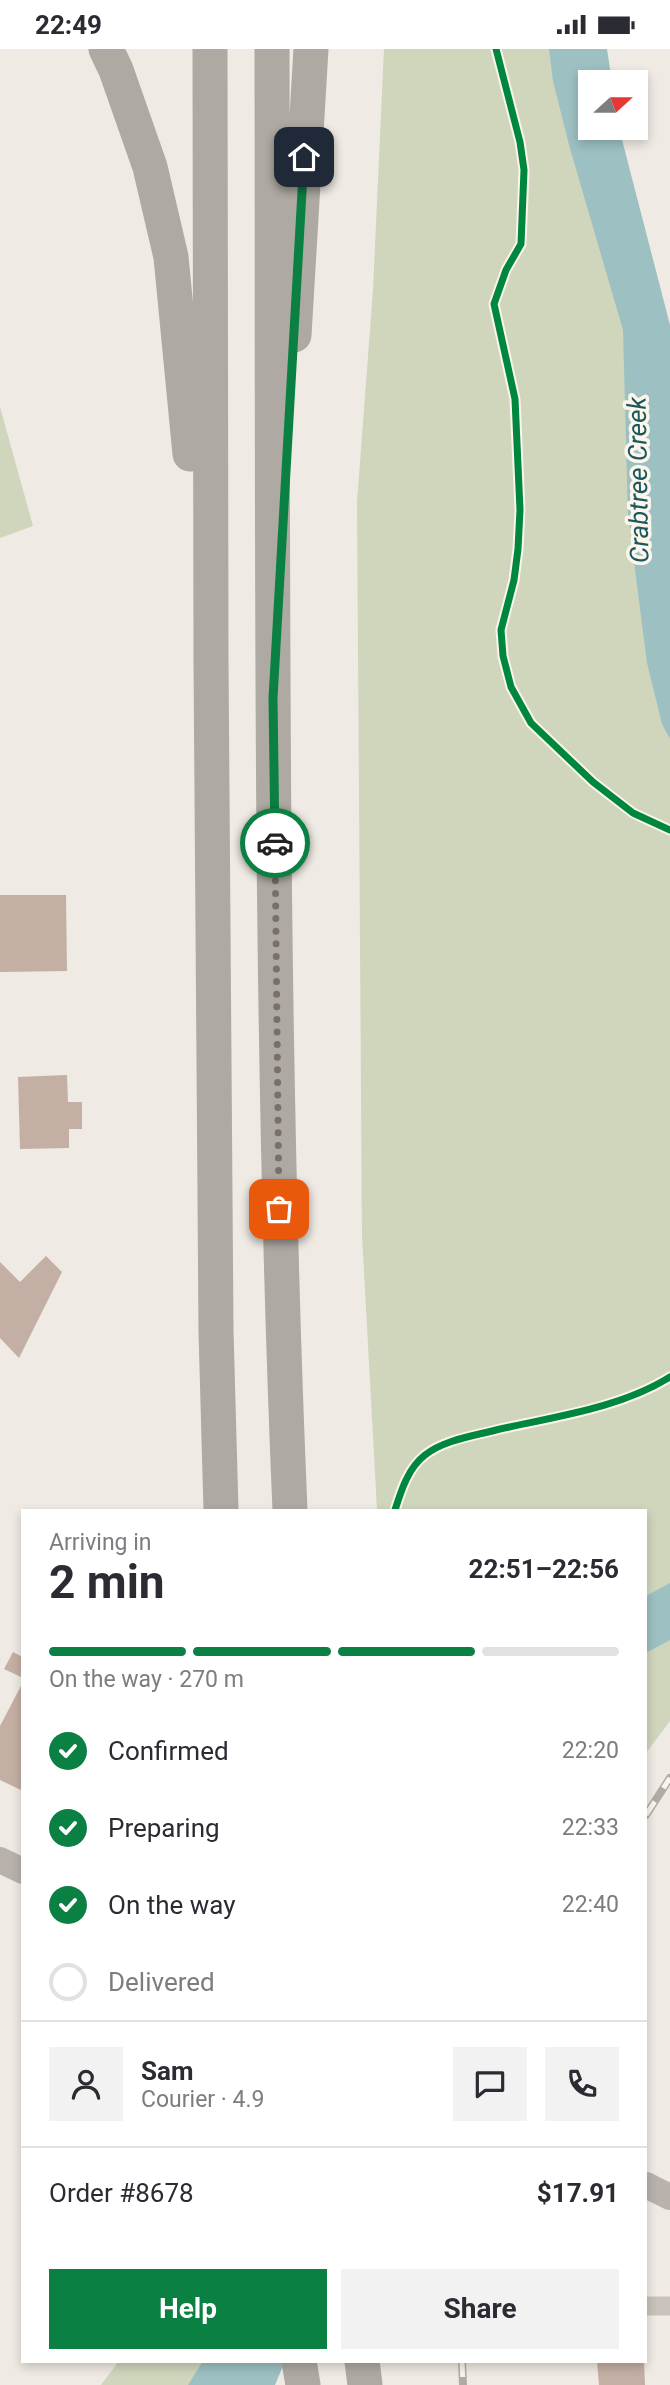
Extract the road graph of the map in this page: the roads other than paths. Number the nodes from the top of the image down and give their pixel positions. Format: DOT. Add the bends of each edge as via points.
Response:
graph roads {
  1 [pos="106,49"];
  2 [pos="210,49"];
  3 [pos="272,49"];
  4 [pos="311,49"];
  5 [pos="211,659"];
  6 [pos="273,698"];
  7 [pos="221,1509"];
  8 [pos="290,1509"];
  9 [pos="0,1860"];
  10 [pos="21,1870"];
  11 [pos="647,2306"];
  12 [pos="670,2306"];
  13 [pos="299,2363"];
  14 [pos="362,2363"];
  15 [pos="303,2385"];
  16 [pos="365,2385"];
  1 -- 5 [label="highway" via="150,167 171,257"];
  2 -- 5 [label="highway"];
  3 -- 6 [label="highway"];
  4 -- 6 [label="highway"];
  5 -- 7 [label="highway"];
  6 -- 8 [label="highway" via="280,1290"];
  9 -- 10 [label="street"];
  11 -- 12 [label="street"];
  13 -- 15 [label="highway"];
  14 -- 16 [label="highway"];
}
